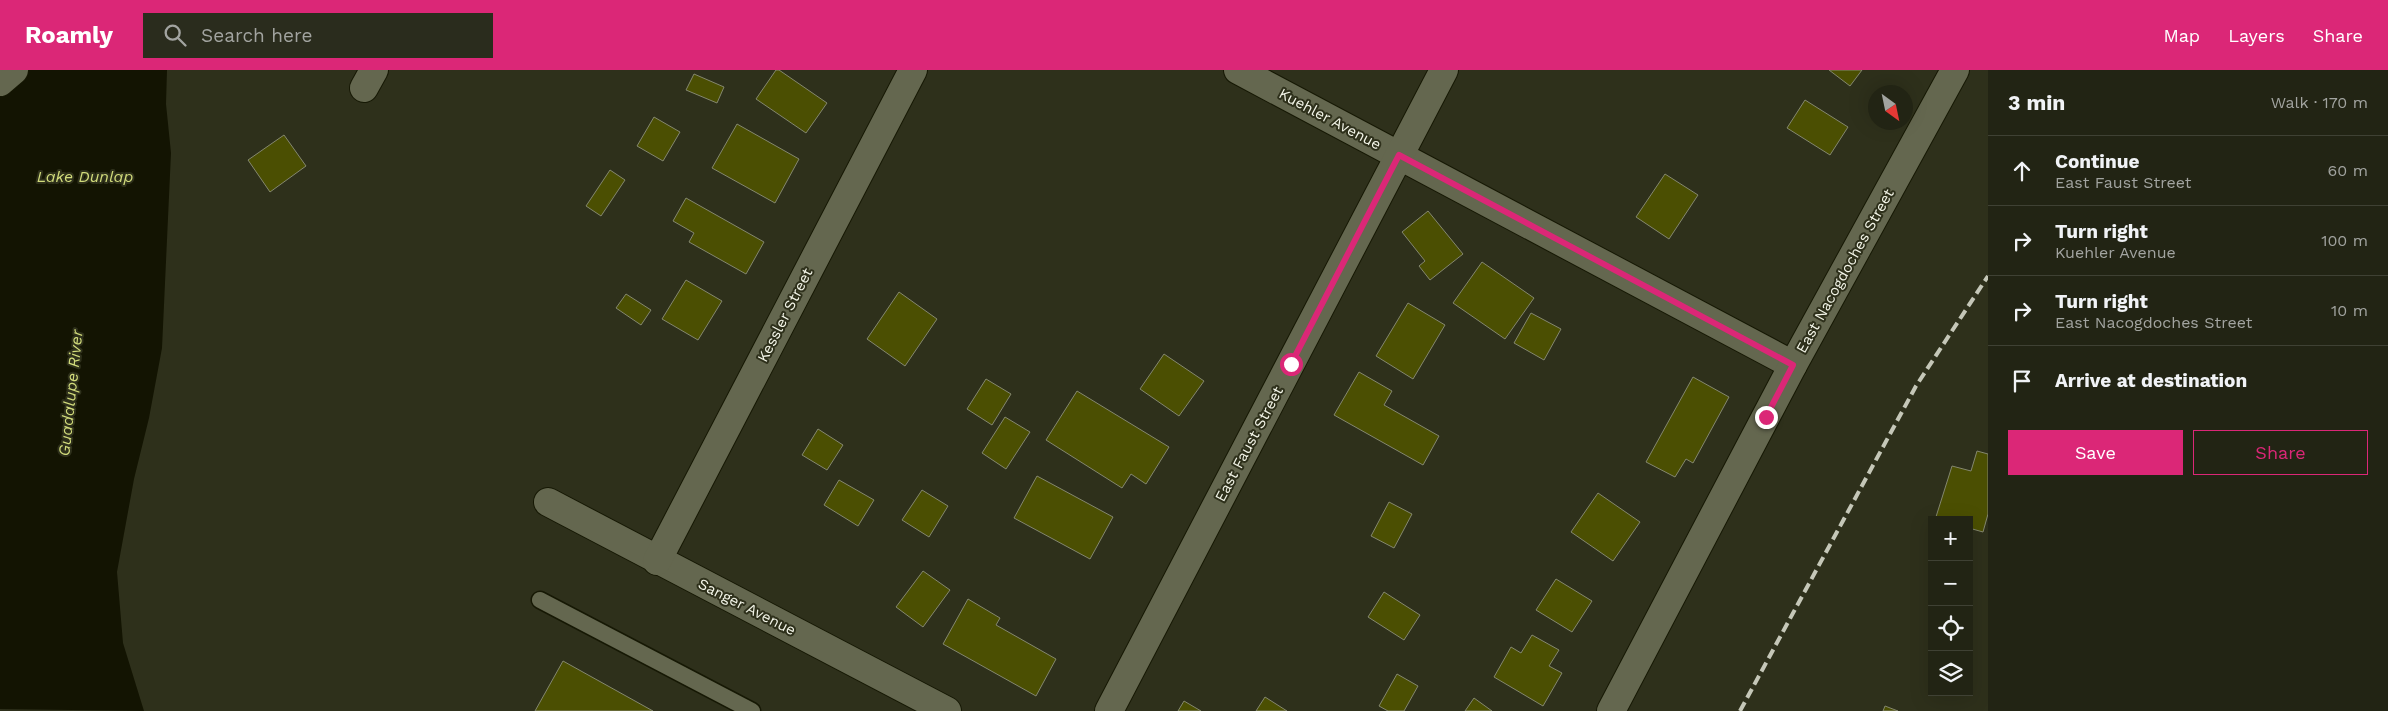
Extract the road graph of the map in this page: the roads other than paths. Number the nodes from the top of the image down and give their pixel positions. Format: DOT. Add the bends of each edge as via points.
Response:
graph roads {
  1 [pos="14,70"];
  2 [pos="913,70"];
  3 [pos="1238,70"];
  4 [pos="1444,70"];
  5 [pos="1955,70"];
  6 [pos="0,82"];
  7 [pos="1399,155"];
  8 [pos="1793,365"];
  9 [pos="548,502"];
  10 [pos="657,561"];
  11 [pos="540,600"];
  12 [pos="940,709"];
  13 [pos="752,711"];
  14 [pos="1109,711"];
  15 [pos="1610,711"];
  1 -- 6 [label="street"];
  2 -- 10 [label="street, Kessler Street"];
  3 -- 7 [label="street, Kuehler Avenue"];
  4 -- 7 [label="street, East Faust Street"];
  5 -- 8 [label="street, East Nacogdoches Street"];
  7 -- 8 [label="street, Kuehler Avenue"];
  7 -- 14 [label="street, East Faust Street"];
  8 -- 15 [label="street, East Nacogdoches Street"];
  9 -- 10 [label="street, Sanger Avenue"];
  10 -- 12 [label="street, Sanger Avenue"];
  11 -- 13 [label="lane"];
}
